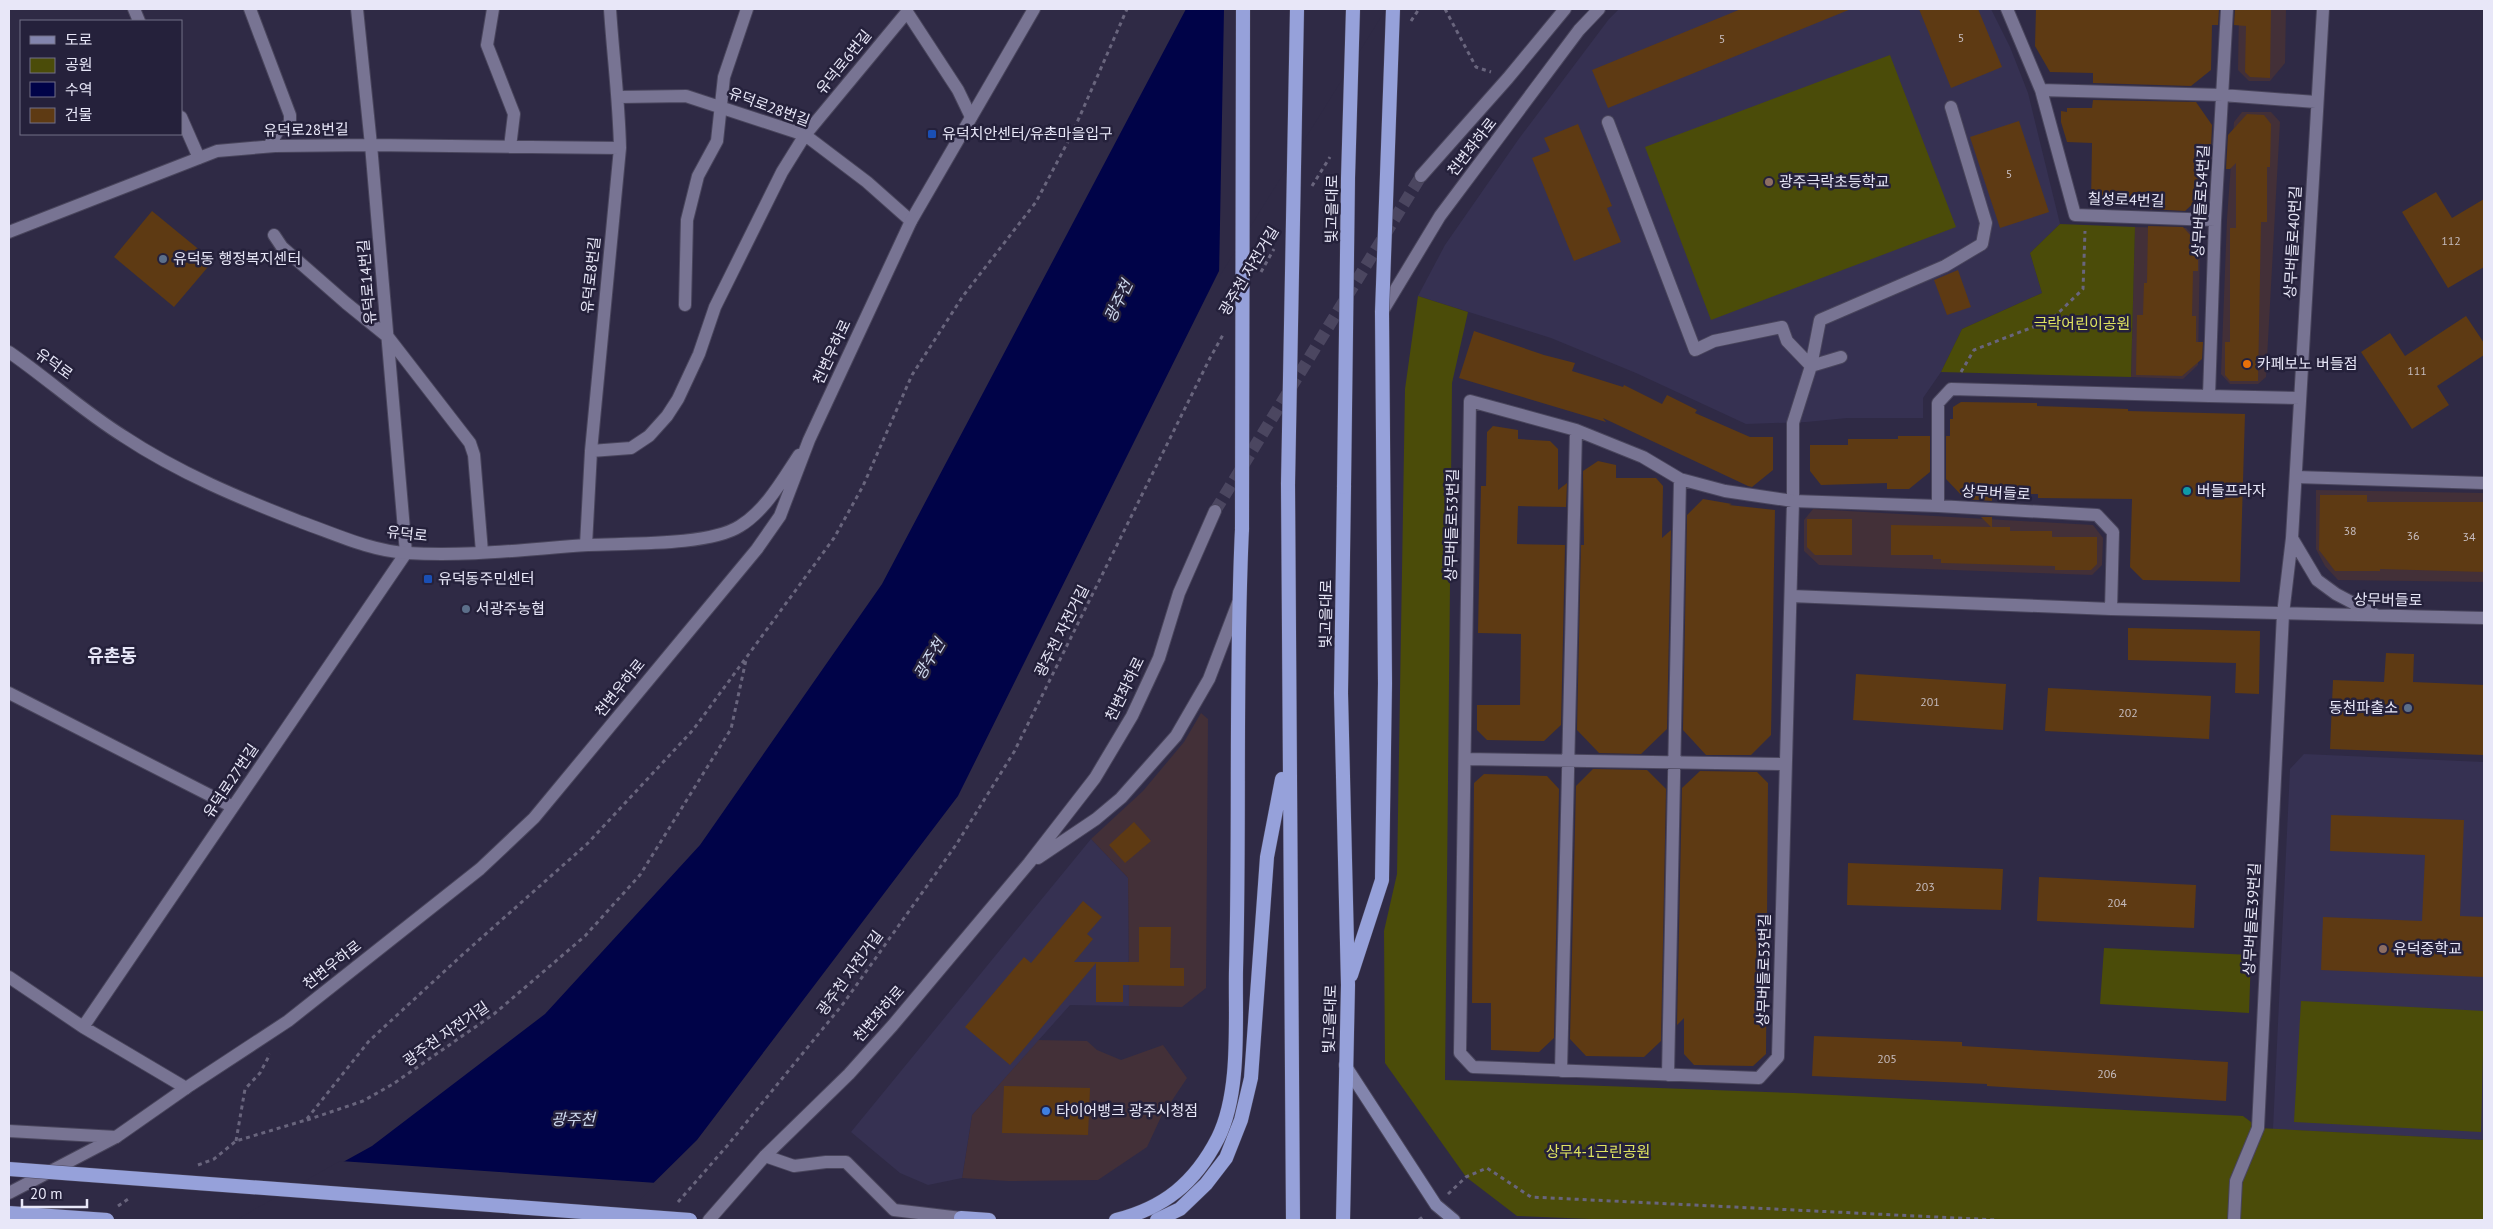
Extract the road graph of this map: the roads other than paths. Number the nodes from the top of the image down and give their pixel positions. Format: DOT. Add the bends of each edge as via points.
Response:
graph roads {
  1 [pos="250,9"];
  2 [pos="357,9"];
  3 [pos="493,9"];
  4 [pos="610,9"];
  5 [pos="747,9"];
  6 [pos="1034,9"];
  7 [pos="1243,9"];
  8 [pos="1297,9"];
  9 [pos="1353,9"];
  10 [pos="1393,9"];
  11 [pos="1565,9"];
  12 [pos="1599,9"];
  13 [pos="2007,9"];
  14 [pos="2227,9"];
  15 [pos="2323,9"];
  16 [pos="906,10"];
  17 [pos="2041,90"];
  18 [pos="2222,95"];
  19 [pos="619,97"];
  20 [pos="2316,102"];
  21 [pos="720,107"];
  22 [pos="1951,107"];
  23 [pos="971,116"];
  24 [pos="182,119"];
  25 [pos="1608,122"];
  26 [pos="805,135"];
  27 [pos="371,145"];
  28 [pos="269,146"];
  29 [pos="510,147"];
  30 [pos="620,148"];
  31 [pos="199,158"];
  32 [pos="1422,176"];
  33 [pos="2215,220"];
  34 [pos="911,221"];
  35 [pos="9,232"];
  36 [pos="274,235"];
  37 [pos="685,305"];
  38 [pos="1382,312"];
  39 [pos="388,336"];
  40 [pos="9,352"];
  41 [pos="1841,357"];
  42 [pos="1811,366"];
  43 [pos="2210,396"];
  44 [pos="2300,398"];
  45 [pos="1576,430"];
  46 [pos="809,440"];
  47 [pos="591,451"];
  48 [pos="2296,477"];
  49 [pos="1680,480"];
  50 [pos="2484,483"];
  51 [pos="1793,501"];
  52 [pos="1938,506"];
  53 [pos="1215,511"];
  54 [pos="2292,538"];
  55 [pos="586,545"];
  56 [pos="482,552"];
  57 [pos="406,553"];
  58 [pos="1791,596"];
  59 [pos="1238,603"];
  60 [pos="2111,609"];
  61 [pos="2283,614"];
  62 [pos="2378,616"];
  63 [pos="2484,618"];
  64 [pos="9,692"];
  65 [pos="1288,749"];
  66 [pos="1465,759"];
  67 [pos="1569,760"];
  68 [pos="1674,761"];
  69 [pos="1786,764"];
  70 [pos="233,807"];
  71 [pos="1029,863"];
  72 [pos="9,977"];
  73 [pos="1348,985"];
  74 [pos="83,1027"];
  75 [pos="1345,1064"];
  76 [pos="1561,1071"];
  77 [pos="1668,1075"];
  78 [pos="186,1088"];
  79 [pos="9,1131"];
  80 [pos="116,1137"];
  81 [pos="765,1156"];
  82 [pos="9,1169"];
  83 [pos="9,1193"];
  84 [pos="894,1210"];
  85 [pos="9,1213"];
  86 [pos="961,1218"];
  87 [pos="107,1220"];
  88 [pos="690,1220"];
  89 [pos="709,1220"];
  90 [pos="922,1220"];
  91 [pos="989,1220"];
  92 [pos="1116,1220"];
  93 [pos="1157,1220"];
  94 [pos="1293,1220"];
  95 [pos="1343,1220"];
  96 [pos="1454,1220"];
  97 [pos="2234,1220"];
  1 -- 28 [label="street" via="290,115 290,124 278,131"];
  2 -- 27 [label="street, 유덕로14번길"];
  3 -- 29 [label="street" via="487,45 514,114"];
  4 -- 19 [label="street, 유덕로8번길"];
  5 -- 21 [label="street" via="724,77"];
  6 -- 23 [label="street, 천변우하로"];
  7 -- 59 [label="highway, bridge" via="1242,529"];
  8 -- 65 [label="highway, bridge" via="1288,484"];
  9 -- 73 [label="highway, 빛고을대로, bridge" via="1341,693"];
  10 -- 38 [label="highway, bridge"];
  11 -- 32 [label="street, 천변좌하로"];
  12 -- 38 [label="street, 천변좌하로" via="1579,30 1440,216"];
  13 -- 17 [label="street, 칠성로4번길"];
  14 -- 18 [label="street, 상무버들로54번길"];
  15 -- 20 [label="street, 상무버들로40번길"];
  16 -- 23 [label="street" via="958,90"];
  16 -- 26 [label="street, 유덕로6번길"];
  17 -- 18 [label="street"];
  17 -- 33 [label="street, 칠성로4번길" via="2075,215"];
  18 -- 20 [label="street"];
  18 -- 33 [label="street, 상무버들로54번길"];
  19 -- 21 [label="street, 유덕로28번길" via="686,96"];
  19 -- 30 [label="street, 유덕로8번길"];
  20 -- 44 [label="street, 상무버들로40번길"];
  21 -- 26 [label="street, 유덕로28번길"];
  21 -- 37 [label="street" via="717,141 698,176 687,220"];
  22 -- 42 [label="street" via="1986,223 1982,244 1945,266 1820,320"];
  23 -- 34 [label="street, 천변우하로"];
  24 -- 31 [label="street"];
  25 -- 42 [label="street" via="1694,350 1714,341 1782,327 1787,340"];
  26 -- 34 [label="street, 유덕로28번길" via="867,182"];
  26 -- 47 [label="street, 유덕로6번길" via="782,172 715,306 699,354 667,416 649,436 631,448"];
  27 -- 28 [label="street, 유덕로28번길"];
  27 -- 29 [label="street, 유덕로28번길"];
  27 -- 39 [label="street, 유덕로14번길"];
  28 -- 31 [label="street, 유덕로28번길" via="216,151"];
  29 -- 30 [label="street, 유덕로28번길"];
  30 -- 47 [label="street, 유덕로8번길"];
  31 -- 35 [label="street, 유덕로28번길"];
  33 -- 43 [label="street, 상무버들로54번길"];
  34 -- 46 [label="street, 천변우하로"];
  36 -- 39 [label="street" via="282,247"];
  38 -- 73 [label="highway" via="1385,683 1382,880"];
  39 -- 56 [label="street" via="470,443 474,455"];
  39 -- 57 [label="street, 유덕로14번길"];
  40 -- 57 [label="street, 유덕로" via="121,435 188,476 339,536"];
  41 -- 42 [label="street"];
  42 -- 51 [label="street" via="1793,423"];
  43 -- 44 [label="street"];
  43 -- 52 [label="street" via="1951,389 1938,403"];
  44 -- 48 [label="street, 상무버들로40번길"];
  45 -- 49 [label="street, 상무버들로53번길" via="1643,457"];
  45 -- 66 [label="street, 상무버들로53번길" via="1470,401"];
  45 -- 67 [label="street"];
  46 -- 55 [label="street, 유덕로" via="773,493 740,526 698,538"];
  46 -- 78 [label="street, 천변우하로" via="780,516 762,542 534,818 480,869 288,1021"];
  47 -- 55 [label="street, 유덕로8번길"];
  48 -- 50 [label="street"];
  48 -- 54 [label="street, 상무버들로40번길"];
  49 -- 51 [label="street, 상무버들로53번길" via="1725,491"];
  49 -- 68 [label="street"];
  51 -- 52 [label="street, 상무버들로"];
  51 -- 58 [label="street"];
  52 -- 60 [label="street, 상무버들로" via="2097,515 2113,532"];
  53 -- 71 [label="street, 천변좌하로" via="1179,593 1159,658 1132,716 1095,778"];
  54 -- 61 [label="street, 상무버들로40번길"];
  54 -- 62 [label="street" via="2317,580"];
  55 -- 56 [label="street, 유덕로"];
  56 -- 57 [label="street, 유덕로"];
  57 -- 70 [label="street, 유덕로27번길"];
  58 -- 60 [label="street, 상무버들로"];
  58 -- 69 [label="street, 상무버들로53번길"];
  59 -- 71 [label="street, 천변좌하로" via="1209,679 1176,736 1115,803"];
  59 -- 92 [label="highway" via="1238,879 1233,1073 1228,1107 1218,1137 1199,1168 1172,1196 1143,1213"];
  60 -- 61 [label="street, 상무버들로"];
  61 -- 62 [label="street, 상무버들로"];
  61 -- 97 [label="street, 상무버들로39번길" via="2258,1128 2236,1181"];
  62 -- 63 [label="street, 상무버들로"];
  64 -- 70 [label="street"];
  65 -- 93 [label="highway" via="1267,857 1251,1078 1241,1120 1226,1158 1206,1184 1180,1209"];
  65 -- 94 [label="highway"];
  66 -- 67 [label="street"];
  66 -- 76 [label="street, 상무버들로53번길" via="1460,1053 1474,1068"];
  67 -- 68 [label="street"];
  67 -- 76 [label="street"];
  68 -- 69 [label="street"];
  68 -- 77 [label="street"];
  69 -- 77 [label="street, 상무버들로53번길" via="1778,1057 1759,1078"];
  70 -- 74 [label="street, 유덕로27번길"];
  71 -- 81 [label="street, 천변좌하로" via="849,1074"];
  72 -- 74 [label="street"];
  73 -- 75 [label="highway, 빛고을대로"];
  74 -- 78 [label="street"];
  75 -- 95 [label="highway, 빛고을대로"];
  75 -- 96 [label="main road" via="1436,1205"];
  76 -- 77 [label="street, 상무버들로53번길"];
  78 -- 80 [label="street, 천변우하로"];
  79 -- 80 [label="street"];
  80 -- 83 [label="street, 천변우하로"];
  81 -- 84 [label="street" via="794,1166 846,1162"];
  81 -- 89 [label="street, 천변좌하로"];
  82 -- 88 [label="highway, bridge"];
  84 -- 86 [label="street"];
  84 -- 90 [label="street"];
  85 -- 87 [label="highway, bridge"];
  86 -- 91 [label="highway"];
}
